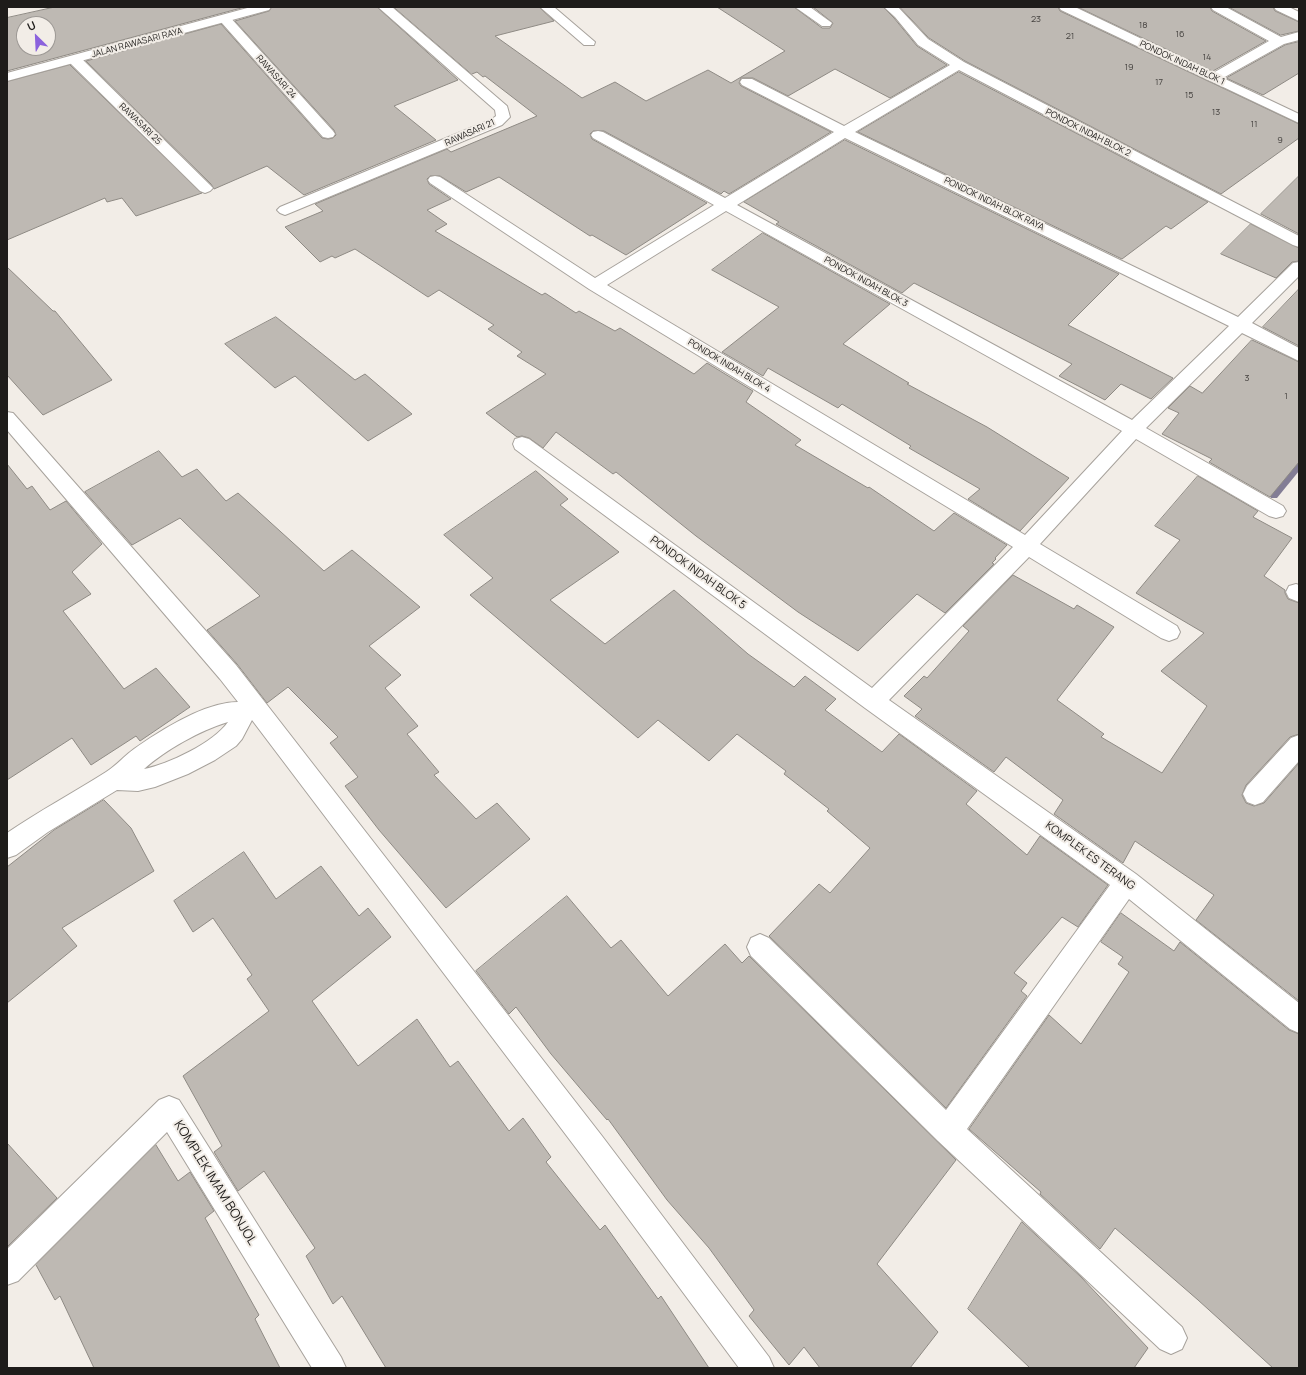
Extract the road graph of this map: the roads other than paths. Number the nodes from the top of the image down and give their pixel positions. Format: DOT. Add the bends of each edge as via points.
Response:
graph roads {
  1 [pos="384,7"];
  2 [pos="546,7"];
  3 [pos="801,7"];
  4 [pos="890,7"];
  5 [pos="1065,7"];
  6 [pos="1217,7"];
  7 [pos="1280,7"];
  8 [pos="258,8"];
  9 [pos="1299,17"];
  10 [pos="225,19"];
  11 [pos="826,22"];
  12 [pos="1299,36"];
  13 [pos="1278,41"];
  14 [pos="589,42"];
  15 [pos="75,60"];
  16 [pos="959,65"];
  17 [pos="7,77"];
  18 [pos="1213,78"];
  19 [pos="747,82"];
  20 [pos="1299,119"];
  21 [pos="844,132"];
  22 [pos="328,134"];
  23 [pos="598,135"];
  24 [pos="435,180"];
  25 [pos="205,188"];
  26 [pos="725,205"];
  27 [pos="285,210"];
  28 [pos="1299,242"];
  29 [pos="1299,267"];
  30 [pos="596,285"];
  31 [pos="1241,325"];
  32 [pos="1299,355"];
  33 [pos="7,418"];
  34 [pos="1134,429"];
  35 [pos="522,444"];
  36 [pos="1276,511"];
  37 [pos="1027,546"];
  38 [pos="1169,632"];
  39 [pos="874,701"];
  40 [pos="248,709"];
  41 [pos="1299,745"];
  42 [pos="115,779"];
  43 [pos="1255,794"];
  44 [pos="7,847"];
  45 [pos="1127,882"];
  46 [pos="760,947"];
  47 [pos="1299,1020"];
  48 [pos="948,1131"];
  49 [pos="7,1270"];
  50 [pos="1171,1338"];
  51 [pos="330,1368"];
  52 [pos="758,1368"];
  1 -- 27 [label="street, RAWASARI 21" via="502,109 503,117 497,122"];
  2 -- 14 [label="street"];
  3 -- 11 [label="street"];
  4 -- 16 [label="street, PONDOK INDAH BLOK 2" via="923,42"];
  5 -- 18 [label="street, PONDOK INDAH BLOK 1"];
  6 -- 13 [label="street"];
  7 -- 9 [label="street"];
  8 -- 10 [label="street, JALAN RAWASARI RAYA"];
  10 -- 15 [label="street, JALAN RAWASARI RAYA"];
  10 -- 22 [label="street, RAWASARI 24"];
  12 -- 13 [label="street"];
  13 -- 18 [label="street"];
  15 -- 17 [label="street, JALAN RAWASARI RAYA"];
  15 -- 25 [label="street, RAWASARI 25"];
  16 -- 21 [label="street"];
  16 -- 28 [label="street, PONDOK INDAH BLOK 2"];
  18 -- 20 [label="street, PONDOK INDAH BLOK 1"];
  19 -- 21 [label="street, PONDOK INDAH BLOK RAYA"];
  21 -- 26 [label="street"];
  21 -- 31 [label="street, PONDOK INDAH BLOK RAYA"];
  23 -- 26 [label="street, PONDOK INDAH BLOK 3"];
  24 -- 30 [label="street, PONDOK INDAH BLOK 4"];
  26 -- 30 [label="street"];
  26 -- 34 [label="street, PONDOK INDAH BLOK 3"];
  29 -- 31 [label="street"];
  30 -- 37 [label="street, PONDOK INDAH BLOK 4"];
  31 -- 32 [label="street, PONDOK INDAH BLOK RAYA"];
  31 -- 34 [label="street"];
  33 -- 40 [label="street" via="223,666"];
  34 -- 36 [label="street, PONDOK INDAH BLOK 3"];
  34 -- 37 [label="street"];
  35 -- 39 [label="street, PONDOK INDAH BLOK 5"];
  37 -- 38 [label="street, PONDOK INDAH BLOK 4"];
  37 -- 39 [label="street"];
  39 -- 45 [label="street, KOMPLEK ES TERANG"];
  40 -- 42 [label="street" via="215,716 192,726 141,757"];
  40 -- 42 [label="street" via="226,741 196,758 146,779"];
  40 -- 52 [label="street" via="592,1146"];
  41 -- 43 [label="street"];
  42 -- 44 [label="street"];
  45 -- 47 [label="street, KOMPLEK ES TERANG"];
  45 -- 48 [label="street"];
  46 -- 48 [label="street"];
  48 -- 50 [label="street"];
  49 -- 51 [label="street, KOMPLEK IMAM BONJOL" via="169,1110"];
}
